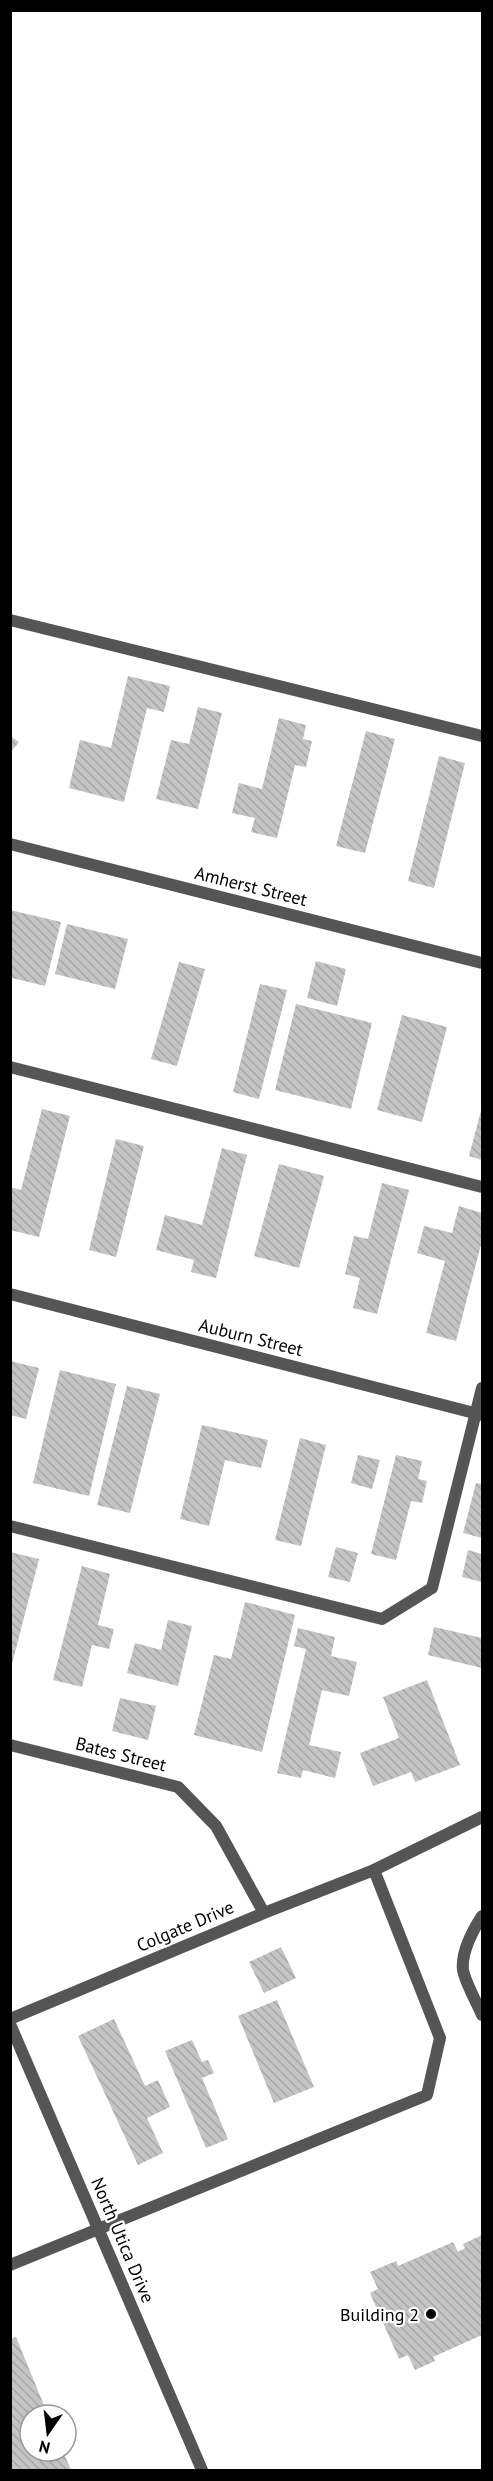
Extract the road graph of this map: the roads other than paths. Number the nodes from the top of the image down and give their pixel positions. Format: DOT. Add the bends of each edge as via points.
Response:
graph roads {
  1 [pos="10,620"];
  2 [pos="483,736"];
  3 [pos="10,844"];
  4 [pos="483,963"];
  5 [pos="10,1067"];
  6 [pos="483,1187"];
  7 [pos="10,1294"];
  8 [pos="483,1388"];
  9 [pos="479,1414"];
  10 [pos="10,1527"];
  11 [pos="10,1745"];
  12 [pos="483,1817"];
  13 [pos="374,1870"];
  14 [pos="264,1913"];
  15 [pos="483,1916"];
  16 [pos="483,2015"];
  17 [pos="10,2019"];
  18 [pos="10,2024"];
  19 [pos="99,2229"];
  20 [pos="10,2265"];
  21 [pos="202,2470"];
  1 -- 2 [label="street"];
  3 -- 4 [label="street, Amherst Street"];
  5 -- 6 [label="street"];
  7 -- 9 [label="street, Auburn Street"];
  8 -- 9 [label="street"];
  9 -- 10 [label="street" via="432,1588 382,1619"];
  11 -- 14 [label="street, Bates Street" via="178,1787 216,1826"];
  12 -- 13 [label="street, Colgate Drive"];
  13 -- 14 [label="street, Colgate Drive"];
  13 -- 19 [label="street" via="440,2038 426,2095"];
  14 -- 17 [label="street, Colgate Drive"];
  15 -- 16 [label="street" via="466,1949 463,1970"];
  18 -- 19 [label="street, North Utica Drive"];
  19 -- 20 [label="street"];
  19 -- 21 [label="street, North Utica Drive"];
}
